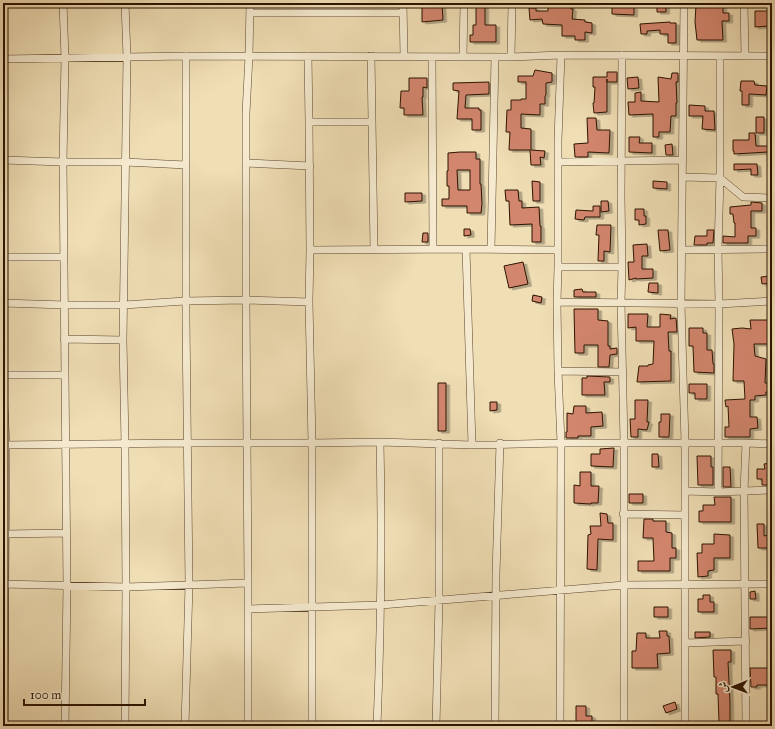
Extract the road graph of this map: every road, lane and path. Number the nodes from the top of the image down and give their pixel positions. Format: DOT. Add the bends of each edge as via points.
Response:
graph roads {
  1 [pos="63,3"];
  2 [pos="125,3"];
  3 [pos="250,3"];
  4 [pos="403,3"];
  5 [pos="464,3"];
  6 [pos="512,3"];
  7 [pos="684,3"];
  8 [pos="744,3"];
  9 [pos="250,13"];
  10 [pos="403,13"];
  11 [pos="622,55"];
  12 [pos="186,56"];
  13 [pos="249,56"];
  14 [pos="308,56"];
  15 [pos="371,56"];
  16 [pos="404,56"];
  17 [pos="561,56"];
  18 [pos="683,56"];
  19 [pos="720,56"];
  20 [pos="745,56"];
  21 [pos="772,56"];
  22 [pos="126,57"];
  23 [pos="432,57"];
  24 [pos="463,57"];
  25 [pos="494,57"];
  26 [pos="511,57"];
  27 [pos="65,58"];
  28 [pos="3,59"];
  29 [pos="309,122"];
  30 [pos="371,122"];
  31 [pos="3,160"];
  32 [pos="683,160"];
  33 [pos="622,161"];
  34 [pos="63,162"];
  35 [pos="125,162"];
  36 [pos="558,162"];
  37 [pos="246,163"];
  38 [pos="186,165"];
  39 [pos="310,166"];
  40 [pos="683,177"];
  41 [pos="720,178"];
  42 [pos="772,198"];
  43 [pos="3,228"];
  44 [pos="466,248"];
  45 [pos="433,249"];
  46 [pos="491,249"];
  47 [pos="772,249"];
  48 [pos="310,250"];
  49 [pos="374,250"];
  50 [pos="558,250"];
  51 [pos="682,250"];
  52 [pos="718,250"];
  53 [pos="3,257"];
  54 [pos="64,258"];
  55 [pos="558,267"];
  56 [pos="622,267"];
  57 [pos="246,300"];
  58 [pos="186,301"];
  59 [pos="772,301"];
  60 [pos="310,302"];
  61 [pos="557,302"];
  62 [pos="621,302"];
  63 [pos="4,303"];
  64 [pos="681,304"];
  65 [pos="720,304"];
  66 [pos="64,305"];
  67 [pos="124,305"];
  68 [pos="64,339"];
  69 [pos="123,340"];
  70 [pos="3,353"];
  71 [pos="558,371"];
  72 [pos="623,372"];
  73 [pos="3,375"];
  74 [pos="64,375"];
  75 [pos="3,385"];
  76 [pos="380,442"];
  77 [pos="187,443"];
  78 [pos="247,443"];
  79 [pos="312,443"];
  80 [pos="439,443"];
  81 [pos="561,443"];
  82 [pos="624,443"];
  83 [pos="685,443"];
  84 [pos="718,443"];
  85 [pos="746,443"];
  86 [pos="125,444"];
  87 [pos="472,444"];
  88 [pos="500,444"];
  89 [pos="772,444"];
  90 [pos="5,445"];
  91 [pos="66,445"];
  92 [pos="772,490"];
  93 [pos="744,491"];
  94 [pos="685,492"];
  95 [pos="718,492"];
  96 [pos="624,514"];
  97 [pos="685,515"];
  98 [pos="66,532"];
  99 [pos="6,534"];
  100 [pos="4,554"];
  101 [pos="248,583"];
  102 [pos="4,584"];
  103 [pos="746,584"];
  104 [pos="772,584"];
  105 [pos="189,585"];
  106 [pos="624,585"];
  107 [pos="685,585"];
  108 [pos="67,586"];
  109 [pos="126,587"];
  110 [pos="561,590"];
  111 [pos="497,595"];
  112 [pos="439,601"];
  113 [pos="381,605"];
  114 [pos="312,607"];
  115 [pos="248,610"];
  116 [pos="746,641"];
  117 [pos="685,643"];
  118 [pos="4,726"];
  119 [pos="65,726"];
  120 [pos="125,726"];
  121 [pos="185,726"];
  122 [pos="248,726"];
  123 [pos="312,726"];
  124 [pos="377,726"];
  125 [pos="436,726"];
  126 [pos="495,726"];
  127 [pos="560,726"];
  128 [pos="624,726"];
  129 [pos="685,726"];
  130 [pos="746,726"];
  1 -- 27 [label="street"];
  2 -- 22 [label="street"];
  3 -- 9 [label="street"];
  4 -- 10 [label="street"];
  5 -- 24 [label="street"];
  6 -- 26 [label="street"];
  7 -- 18 [label="street"];
  8 -- 20 [label="street"];
  9 -- 10 [label="street"];
  9 -- 13 [label="street"];
  10 -- 16 [label="street"];
  11 -- 17 [label="street"];
  11 -- 18 [label="street"];
  11 -- 33 [label="street"];
  12 -- 13 [label="street"];
  12 -- 22 [label="street"];
  12 -- 38 [label="street"];
  13 -- 14 [label="street"];
  13 -- 37 [label="street"];
  14 -- 15 [label="street"];
  14 -- 29 [label="street"];
  15 -- 16 [label="street"];
  15 -- 30 [label="street"];
  16 -- 23 [label="street"];
  17 -- 26 [label="street"];
  17 -- 36 [label="street"];
  18 -- 19 [label="street"];
  18 -- 32 [label="street"];
  19 -- 20 [label="street"];
  19 -- 41 [label="street"];
  20 -- 21 [label="street"];
  22 -- 27 [label="street"];
  22 -- 35 [label="street"];
  23 -- 24 [label="street"];
  23 -- 45 [label="street"];
  24 -- 25 [label="street"];
  25 -- 26 [label="street"];
  25 -- 46 [label="street"];
  27 -- 28 [label="street"];
  27 -- 34 [label="street"];
  29 -- 30 [label="street"];
  29 -- 39 [label="street"];
  30 -- 49 [label="street"];
  31 -- 34 [label="street"];
  32 -- 33 [label="street"];
  32 -- 40 [label="street"];
  33 -- 36 [label="street"];
  33 -- 56 [label="street"];
  34 -- 35 [label="street"];
  34 -- 54 [label="street"];
  35 -- 38 [label="street"];
  35 -- 67 [label="street"];
  36 -- 50 [label="street"];
  37 -- 39 [label="street"];
  37 -- 57 [label="street"];
  38 -- 58 [label="street"];
  39 -- 48 [label="street"];
  40 -- 41 [label="street"];
  40 -- 51 [label="street"];
  41 -- 42 [label="street" via="743,197"];
  41 -- 52 [label="street"];
  43 -- 53 [label="street"];
  44 -- 45 [label="street"];
  44 -- 46 [label="street"];
  44 -- 87 [label="street"];
  45 -- 49 [label="street"];
  46 -- 50 [label="street"];
  47 -- 52 [label="street"];
  48 -- 49 [label="street"];
  48 -- 60 [label="street"];
  50 -- 55 [label="street"];
  51 -- 52 [label="street"];
  51 -- 64 [label="street"];
  52 -- 65 [label="street"];
  53 -- 54 [label="street"];
  53 -- 63 [label="street"];
  54 -- 66 [label="street"];
  55 -- 56 [label="street"];
  55 -- 61 [label="street"];
  56 -- 62 [label="street"];
  57 -- 58 [label="street"];
  57 -- 60 [label="street"];
  57 -- 78 [label="street"];
  58 -- 67 [label="street"];
  58 -- 77 [label="street"];
  59 -- 65 [label="street"];
  60 -- 79 [label="street"];
  61 -- 62 [label="street"];
  61 -- 71 [label="street"];
  62 -- 64 [label="street"];
  62 -- 72 [label="street"];
  63 -- 66 [label="street"];
  63 -- 70 [label="street"];
  64 -- 65 [label="street"];
  64 -- 83 [label="street"];
  65 -- 84 [label="street"];
  66 -- 67 [label="street"];
  66 -- 68 [label="street"];
  67 -- 69 [label="street"];
  68 -- 69 [label="street"];
  68 -- 74 [label="street"];
  69 -- 86 [label="street"];
  71 -- 72 [label="street"];
  71 -- 81 [label="street"];
  72 -- 82 [label="street"];
  73 -- 74 [label="street"];
  74 -- 91 [label="street"];
  75 -- 90 [label="street"];
  76 -- 79 [label="street"];
  76 -- 80 [label="street"];
  76 -- 113 [label="street"];
  77 -- 78 [label="street"];
  77 -- 86 [label="street"];
  77 -- 105 [label="street"];
  78 -- 79 [label="street"];
  78 -- 101 [label="street"];
  79 -- 114 [label="street"];
  80 -- 87 [label="street"];
  80 -- 112 [label="street"];
  81 -- 82 [label="street"];
  81 -- 88 [label="street"];
  81 -- 110 [label="street"];
  82 -- 83 [label="street"];
  82 -- 96 [label="street"];
  83 -- 84 [label="street"];
  83 -- 94 [label="street"];
  84 -- 85 [label="street"];
  84 -- 95 [label="street"];
  85 -- 89 [label="street"];
  85 -- 93 [label="street"];
  86 -- 91 [label="street"];
  86 -- 109 [label="street"];
  87 -- 88 [label="street"];
  88 -- 111 [label="street"];
  90 -- 91 [label="street"];
  90 -- 99 [label="street"];
  91 -- 98 [label="street"];
  92 -- 93 [label="street"];
  93 -- 95 [label="street"];
  93 -- 103 [label="street"];
  94 -- 95 [label="street"];
  94 -- 97 [label="street"];
  96 -- 97 [label="street"];
  96 -- 106 [label="street"];
  97 -- 107 [label="street"];
  98 -- 99 [label="street"];
  98 -- 108 [label="street"];
  99 -- 100 [label="street"];
  100 -- 102 [label="street"];
  101 -- 105 [label="street"];
  101 -- 115 [label="street"];
  102 -- 108 [label="street"];
  102 -- 118 [label="street"];
  103 -- 104 [label="street"];
  103 -- 107 [label="street"];
  103 -- 116 [label="street"];
  105 -- 109 [label="street"];
  105 -- 121 [label="street"];
  106 -- 107 [label="street"];
  106 -- 110 [label="street"];
  106 -- 128 [label="street"];
  107 -- 117 [label="street"];
  108 -- 109 [label="street"];
  108 -- 119 [label="street"];
  109 -- 120 [label="street"];
  110 -- 111 [label="street"];
  110 -- 127 [label="street"];
  111 -- 112 [label="street"];
  111 -- 126 [label="street"];
  112 -- 113 [label="street"];
  112 -- 125 [label="street"];
  113 -- 114 [label="street"];
  113 -- 124 [label="street"];
  114 -- 115 [label="street"];
  114 -- 123 [label="street"];
  115 -- 122 [label="street"];
  116 -- 117 [label="street"];
  116 -- 130 [label="street"];
  117 -- 129 [label="street"];
}
